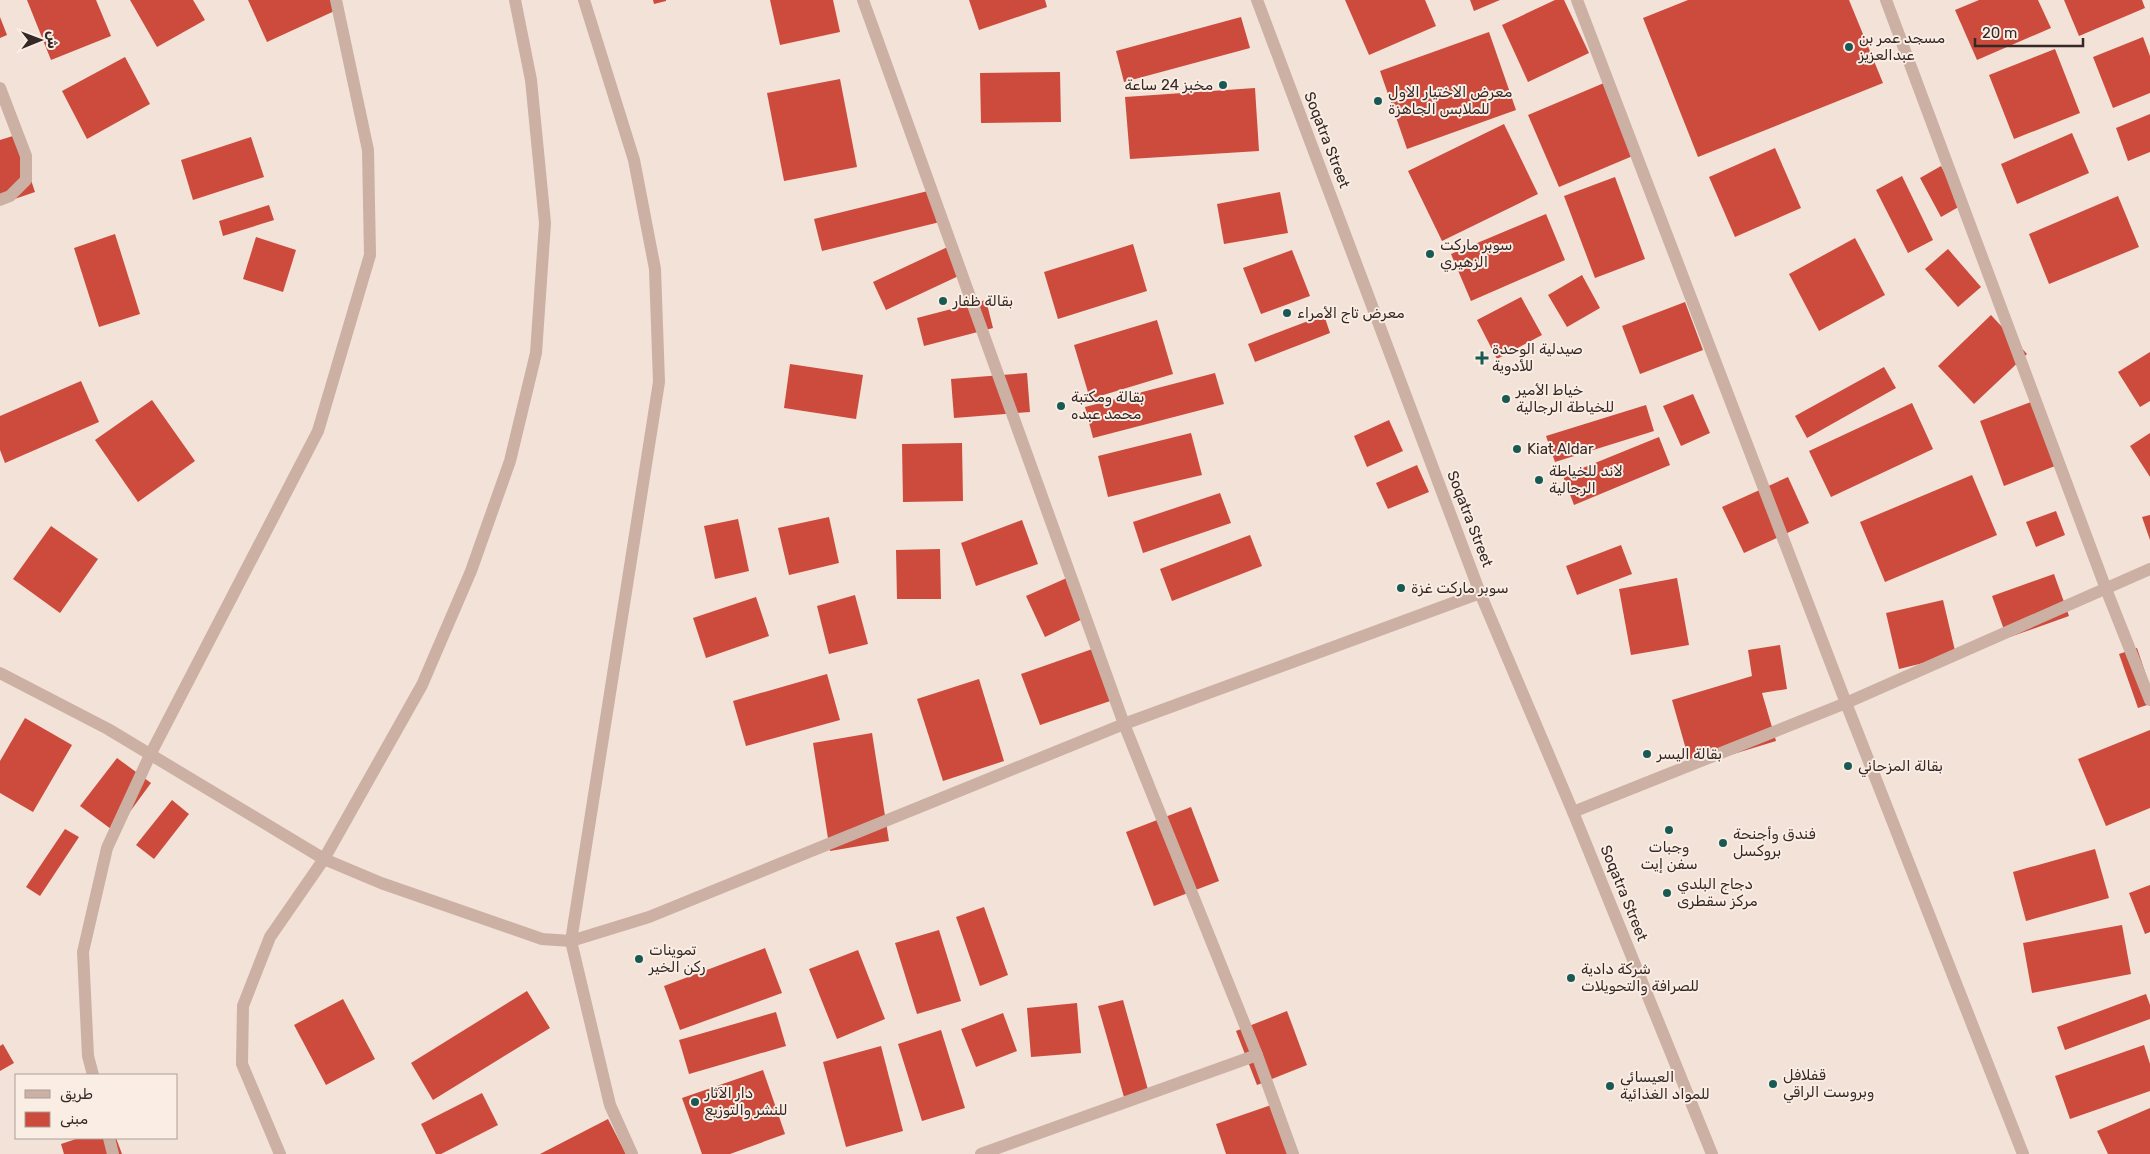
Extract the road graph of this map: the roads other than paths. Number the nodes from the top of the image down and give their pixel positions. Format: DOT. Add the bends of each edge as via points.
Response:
graph roads {
  1 [pos="336,0"];
  2 [pos="514,0"];
  3 [pos="584,0"];
  4 [pos="864,0"];
  5 [pos="1257,0"];
  6 [pos="1577,0"];
  7 [pos="1886,0"];
  8 [pos="0,88"];
  9 [pos="0,200"];
  10 [pos="2150,569"];
  11 [pos="2106,589"];
  12 [pos="1480,593"];
  13 [pos="0,673"];
  14 [pos="2150,700"];
  15 [pos="1846,703"];
  16 [pos="1124,724"];
  17 [pos="150,755"];
  18 [pos="1573,812"];
  19 [pos="324,859"];
  20 [pos="571,941"];
  21 [pos="1256,1054"];
  22 [pos="93,1074"];
  23 [pos="109,1139"];
  24 [pos="113,1154"];
  25 [pos="280,1154"];
  26 [pos="632,1154"];
  27 [pos="981,1154"];
  28 [pos="1293,1154"];
  29 [pos="1712,1154"];
  30 [pos="2022,1154"];
  1 -- 17 [label="street" via="368,150 370,255 318,431"];
  2 -- 19 [label="street" via="531,80 545,223 536,352 510,461 471,571 422,685"];
  3 -- 20 [label="street" via="634,160 655,269 659,382"];
  4 -- 16 [label="street"];
  5 -- 12 [label="street, Soqatra Street"];
  6 -- 15 [label="street"];
  7 -- 11 [label="street"];
  8 -- 9 [label="street" via="26,156 26,180 10,196"];
  10 -- 11 [label="street"];
  11 -- 14 [label="street"];
  11 -- 15 [label="street"];
  12 -- 16 [label="street"];
  12 -- 18 [label="street, Soqatra Street"];
  13 -- 17 [label="street" via="108,729"];
  15 -- 18 [label="street"];
  15 -- 30 [label="street"];
  16 -- 20 [label="street" via="649,918"];
  16 -- 21 [label="street"];
  17 -- 19 [label="street"];
  17 -- 22 [label="street" via="107,848 83,952 88,1056"];
  18 -- 29 [label="street, Soqatra Street"];
  19 -- 20 [label="street" via="381,883 542,939"];
  19 -- 25 [label="street" via="270,937 243,1006 242,1064"];
  20 -- 26 [label="street" via="610,1105"];
  21 -- 27 [label="street"];
  21 -- 28 [label="street"];
  23 -- 24 [label="street"];
}
